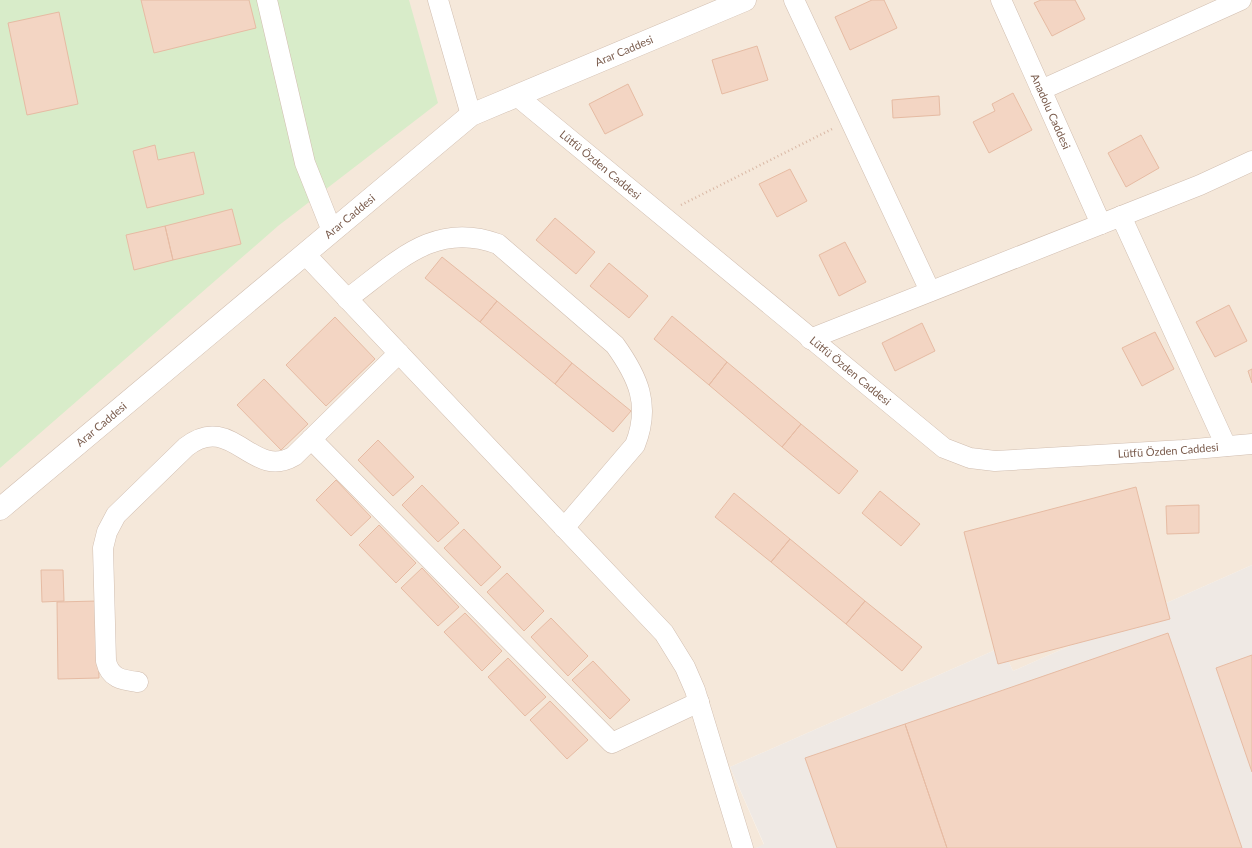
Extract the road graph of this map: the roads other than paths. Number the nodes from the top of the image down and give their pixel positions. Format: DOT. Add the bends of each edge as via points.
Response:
graph roads {
  1 [pos="267,0"];
  2 [pos="438,0"];
  3 [pos="745,0"];
  4 [pos="794,0"];
  5 [pos="1001,0"];
  6 [pos="1242,0"];
  7 [pos="1041,90"];
  8 [pos="517,96"];
  9 [pos="471,115"];
  10 [pos="1252,161"];
  11 [pos="1121,216"];
  12 [pos="1101,224"];
  13 [pos="332,231"];
  14 [pos="305,254"];
  15 [pos="930,291"];
  16 [pos="347,299"];
  17 [pos="810,339"];
  18 [pos="398,353"];
  19 [pos="311,439"];
  20 [pos="1252,444"];
  21 [pos="1226,446"];
  22 [pos="0,509"];
  23 [pos="564,528"];
  24 [pos="138,682"];
  25 [pos="700,702"];
  26 [pos="743,848"];
  1 -- 13 [label="street" via="305,163"];
  2 -- 9 [label="street"];
  3 -- 8 [label="street, Arar Caddesi"];
  4 -- 15 [label="street"];
  5 -- 7 [label="street, Anadolu Caddesi"];
  6 -- 7 [label="street"];
  7 -- 12 [label="street, Anadolu Caddesi"];
  8 -- 9 [label="street, Arar Caddesi"];
  8 -- 17 [label="street, Lütfü Özden Caddesi"];
  9 -- 13 [label="street, Arar Caddesi"];
  10 -- 11 [label="street"];
  11 -- 12 [label="street"];
  11 -- 21 [label="street"];
  12 -- 15 [label="street"];
  13 -- 14 [label="street, Arar Caddesi"];
  14 -- 16 [label="street"];
  14 -- 22 [label="street, Arar Caddesi"];
  15 -- 17 [label="street"];
  16 -- 18 [label="street"];
  16 -- 23 [label="street" via="416,248 446,238 474,238 498,244 615,345 639,388 643,413 639,435 635,445"];
  17 -- 21 [label="street, Lütfü Özden Caddesi" via="930,439 944,448 970,458 995,461"];
  18 -- 19 [label="street"];
  18 -- 23 [label="street"];
  19 -- 24 [label="street" via="294,456 276,462 262,459 226,438 216,436 198,439 186,447 116,515 107,532 103,548 106,661 114,677"];
  19 -- 25 [label="street" via="612,743"];
  20 -- 21 [label="street, Lütfü Özden Caddesi"];
  23 -- 25 [label="street" via="664,633 685,667"];
  25 -- 26 [label="street"];
}
